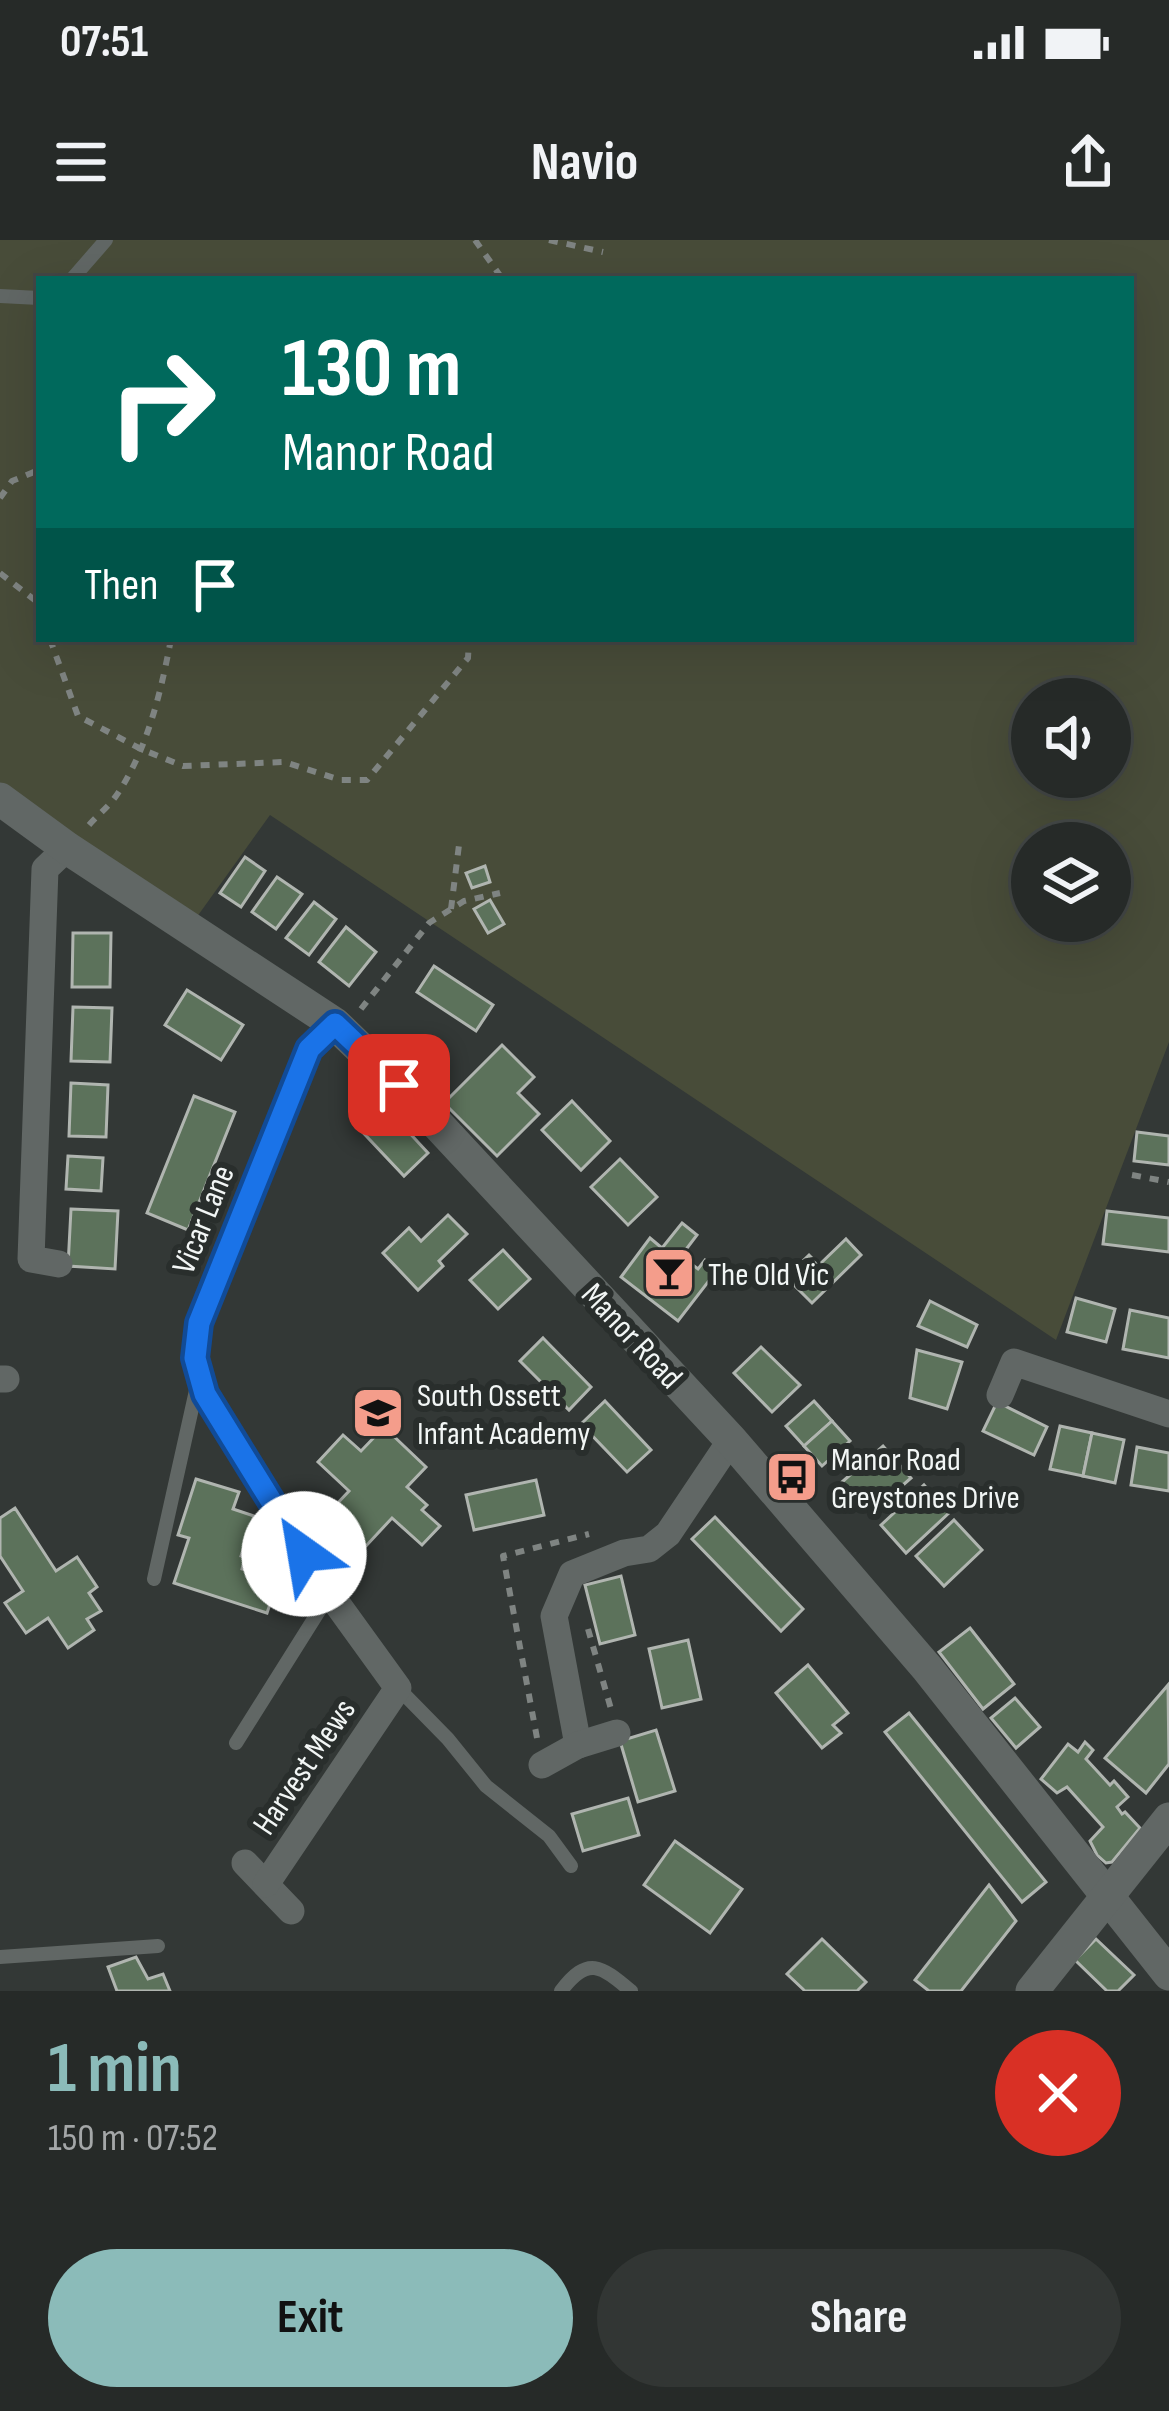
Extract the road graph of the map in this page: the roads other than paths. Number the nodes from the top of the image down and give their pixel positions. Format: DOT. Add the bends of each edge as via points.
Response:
graph roads {
  1 [pos="106,240"];
  2 [pos="75,276"];
  3 [pos="0,296"];
  4 [pos="36,298"];
  5 [pos="0,799"];
  6 [pos="67,848"];
  7 [pos="340,1027"];
  8 [pos="59,1264"];
  9 [pos="200,1376"];
  10 [pos="1000,1395"];
  11 [pos="1169,1414"];
  12 [pos="731,1440"];
  13 [pos="154,1579"];
  14 [pos="330,1594"];
  15 [pos="398,1688"];
  16 [pos="617,1733"];
  17 [pos="236,1744"];
  18 [pos="578,1745"];
  19 [pos="542,1765"];
  20 [pos="1169,1819"];
  21 [pos="244,1863"];
  22 [pos="571,1866"];
  23 [pos="266,1883"];
  24 [pos="1108,1894"];
  25 [pos="291,1911"];
  26 [pos="158,1946"];
  27 [pos="0,1957"];
  28 [pos="1169,1974"];
  29 [pos="561,1991"];
  30 [pos="631,1991"];
  31 [pos="1032,1991"];
  1 -- 2 [label="lane"];
  3 -- 4 [label="lane"];
  5 -- 6 [label="street, Manor Road"];
  6 -- 7 [label="street, Manor Road"];
  6 -- 8 [label="street" via="45,869 31,1258"];
  7 -- 9 [label="street, Vicar Lane" via="309,1049 213,1286 199,1323"];
  7 -- 12 [label="street, Manor Road"];
  9 -- 13 [label="lane"];
  9 -- 14 [label="street, Vicar Lane"];
  10 -- 11 [label="street" via="1014,1362"];
  12 -- 18 [label="street" via="668,1534 649,1549 572,1574 554,1616"];
  12 -- 24 [label="street, Manor Road"];
  14 -- 15 [label="street, Vicar Lane"];
  14 -- 17 [label="lane"];
  15 -- 22 [label="lane"];
  15 -- 23 [label="street, Harvest Mews"];
  16 -- 18 [label="street"];
  18 -- 19 [label="street"];
  20 -- 24 [label="street"];
  21 -- 23 [label="street, Harvest Mews"];
  23 -- 25 [label="street, Harvest Mews"];
  24 -- 28 [label="street, Manor Road"];
  24 -- 31 [label="street"];
  26 -- 27 [label="lane"];
  29 -- 30 [label="lane" via="589,1967"];
}
